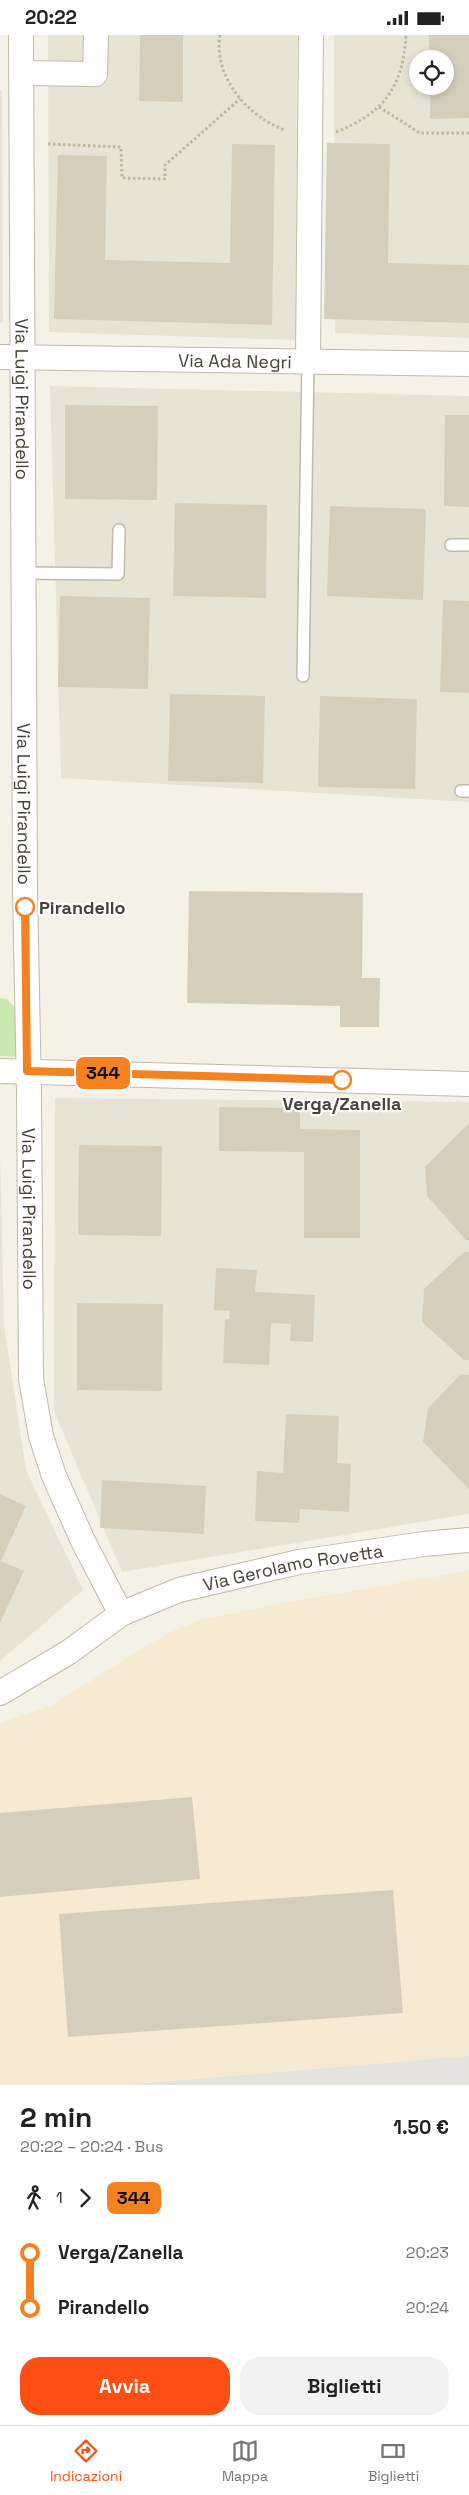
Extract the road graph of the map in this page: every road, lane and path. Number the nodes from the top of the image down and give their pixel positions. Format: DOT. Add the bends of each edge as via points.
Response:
graph roads {
  1 [pos="20,35"];
  2 [pos="96,35"];
  3 [pos="220,35"];
  4 [pos="311,35"];
  5 [pos="406,35"];
  6 [pos="21,73"];
  7 [pos="240,99"];
  8 [pos="379,107"];
  9 [pos="469,133"];
  10 [pos="310,135"];
  11 [pos="22,144"];
  12 [pos="11,357"];
  13 [pos="308,361"];
  14 [pos="469,364"];
  15 [pos="119,530"];
  16 [pos="451,545"];
  17 [pos="469,545"];
  18 [pos="24,573"];
  19 [pos="303,677"];
  20 [pos="0,1071"];
  21 [pos="27,1071"];
  22 [pos="469,1084"];
  23 [pos="469,1540"];
  24 [pos="121,1614"];
  25 [pos="0,1693"];
  1 -- 6 [label="street, Via Luigi Pirandello"];
  2 -- 6 [label="street" via="95,74"];
  3 -- 7 [label="path" via="225,72"];
  4 -- 10 [label="street"];
  5 -- 8 [label="path" via="404,61 395,86"];
  6 -- 11 [label="street, Via Luigi Pirandello"];
  7 -- 10 [label="path" via="259,117 275,126"];
  7 -- 11 [label="path" via="165,165 165,179 122,178 121,147"];
  8 -- 9 [label="path" via="420,133"];
  8 -- 10 [label="path" via="359,123 335,132"];
  10 -- 13 [label="street"];
  11 -- 12 [label="street, Via Luigi Pirandello"];
  12 -- 13 [label="street, Via Ada Negri"];
  12 -- 18 [label="street, Via Luigi Pirandello"];
  13 -- 14 [label="street, Via Ada Negri"];
  13 -- 19 [label="lane"];
  15 -- 18 [label="lane" via="118,574"];
  16 -- 17 [label="lane"];
  18 -- 21 [label="street, Via Luigi Pirandello"];
  20 -- 21 [label="street"];
  21 -- 22 [label="street"];
  21 -- 24 [label="street, Via Luigi Pirandello" via="31,1379 37,1417 63,1498"];
  23 -- 24 [label="street, Via Gerolamo Rovetta" via="298,1562 179,1589"];
  24 -- 25 [label="street, Via Gerolamo Rovetta" via="69,1652"];
}
